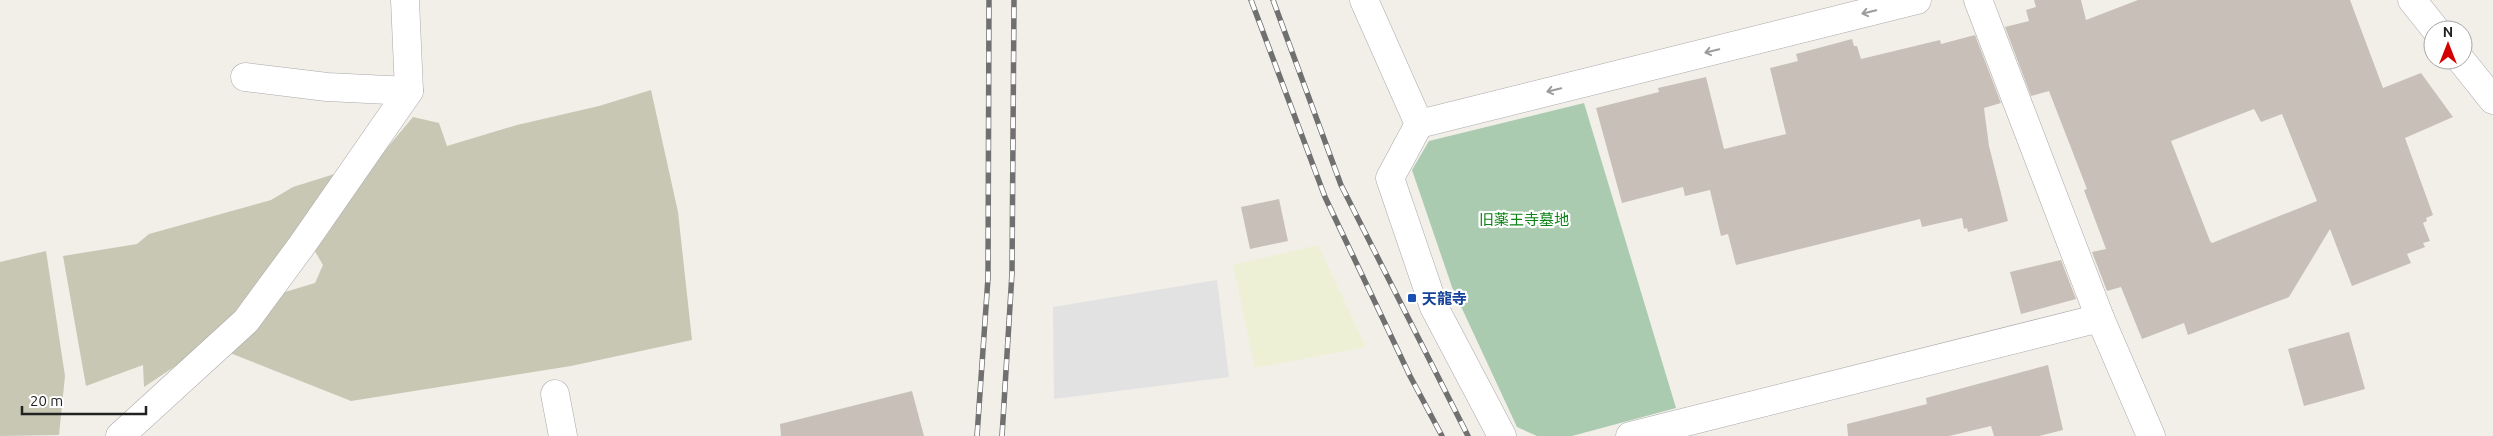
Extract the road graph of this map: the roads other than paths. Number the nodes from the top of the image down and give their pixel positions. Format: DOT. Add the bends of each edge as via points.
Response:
graph roads {
  1 [pos="405,0"];
  2 [pos="1364,0"];
  3 [pos="1917,0"];
  4 [pos="1978,0"];
  5 [pos="2412,0"];
  6 [pos="2428,20"];
  7 [pos="2468,70"];
  8 [pos="245,76"];
  9 [pos="409,91"];
  10 [pos="2493,100"];
  11 [pos="1419,124"];
  12 [pos="2100,318"];
  13 [pos="555,394"];
  14 [pos="120,436"];
  15 [pos="563,436"];
  16 [pos="1502,436"];
  17 [pos="1630,436"];
  18 [pos="2151,436"];
  1 -- 9 [label="street"];
  2 -- 11 [label="street"];
  3 -- 11 [label="street, one-way"];
  4 -- 12 [label="street"];
  5 -- 6 [label="street"];
  7 -- 10 [label="street"];
  8 -- 9 [label="street" via="327,87"];
  9 -- 14 [label="street" via="246,321"];
  11 -- 16 [label="street" via="1390,178 1434,308"];
  12 -- 17 [label="street"];
  12 -- 18 [label="street"];
  13 -- 15 [label="street"];
}
